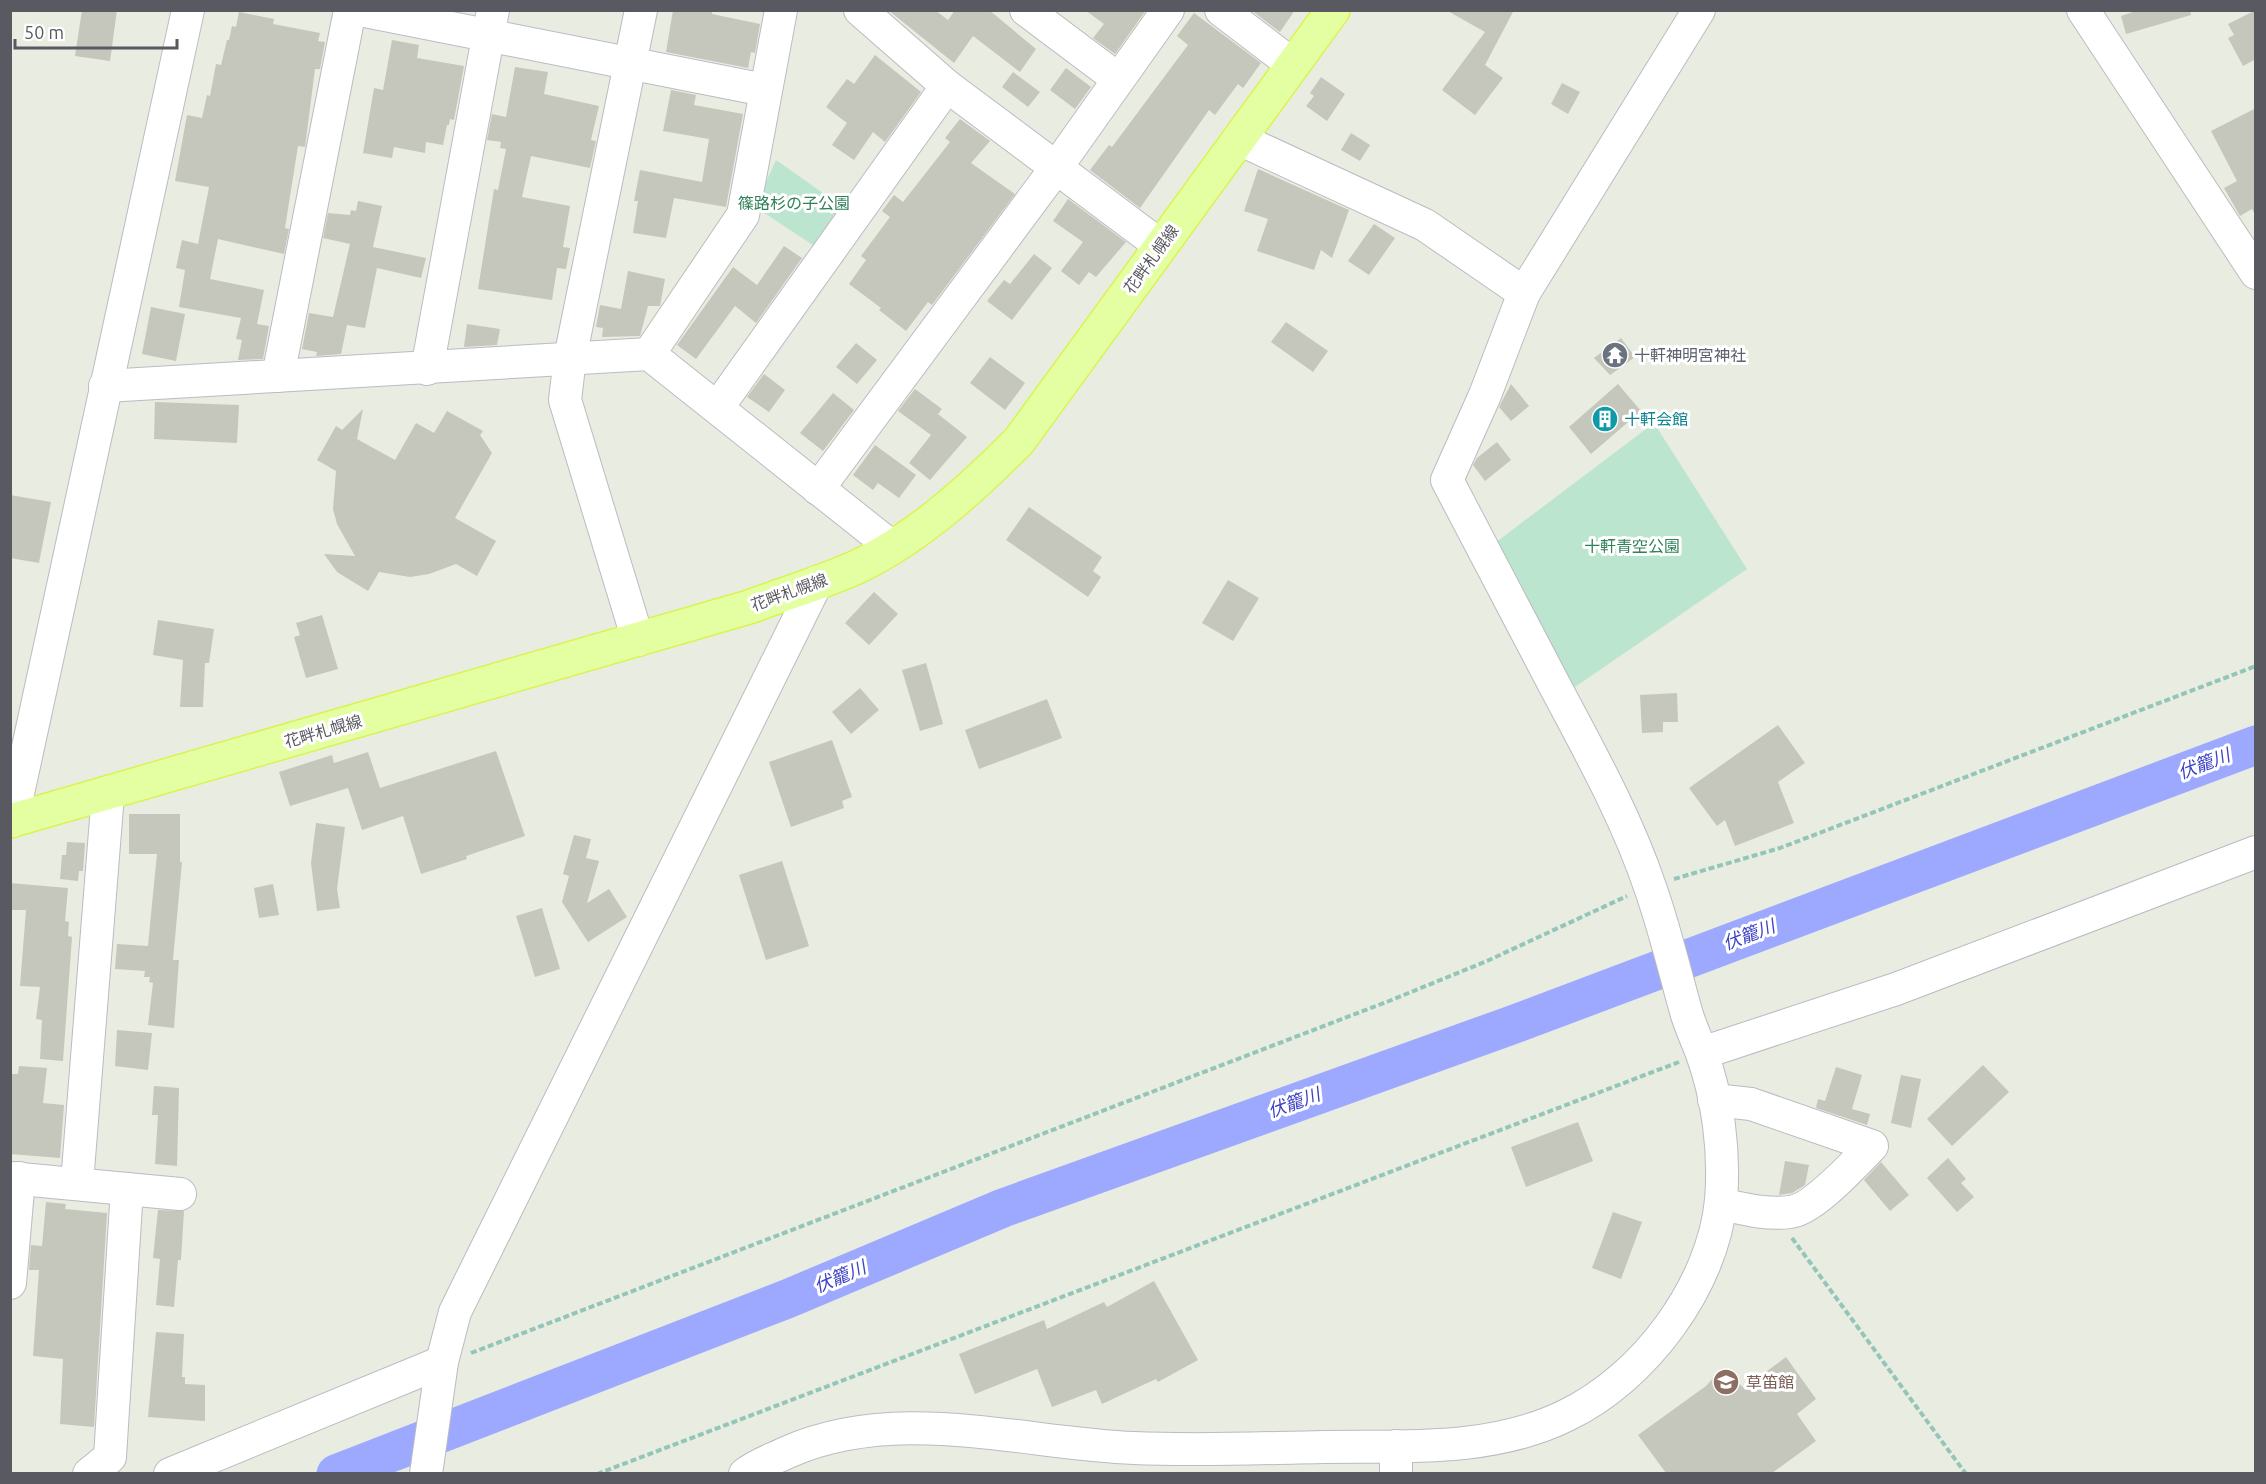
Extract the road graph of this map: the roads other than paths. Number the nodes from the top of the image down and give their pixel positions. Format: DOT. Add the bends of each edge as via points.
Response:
graph roads {
  1 [pos="188,10"];
  2 [pos="350,10"];
  3 [pos="360,10"];
  4 [pos="641,10"];
  5 [pos="782,10"];
  6 [pos="860,10"];
  7 [pos="1026,10"];
  8 [pos="1168,10"];
  9 [pos="1221,10"];
  10 [pos="1333,10"];
  11 [pos="1699,10"];
  12 [pos="2083,10"];
  13 [pos="491,23"];
  14 [pos="631,64"];
  15 [pos="1293,65"];
  16 [pos="1118,79"];
  17 [pos="947,86"];
  18 [pos="765,90"];
  19 [pos="1239,139"];
  20 [pos="1056,168"];
  21 [pos="1161,246"];
  22 [pos="2256,273"];
  23 [pos="1524,293"];
  24 [pos="649,354"];
  25 [pos="570,358"];
  26 [pos="427,369"];
  27 [pos="278,376"];
  28 [pos="105,386"];
  29 [pos="718,407"];
  30 [pos="818,489"];
  31 [pos="892,547"];
  32 [pos="817,582"];
  33 [pos="638,640"];
  34 [pos="108,794"];
  35 [pos="11,821"];
  36 [pos="2256,852"];
  37 [pos="1696,1040"];
  38 [pos="1714,1100"];
  39 [pos="15,1178"];
  40 [pos="77,1183"];
  41 [pos="127,1189"];
  42 [pos="180,1194"];
  43 [pos="1721,1204"];
  44 [pos="10,1282"];
  45 [pos="441,1369"];
  46 [pos="1396,1460"];
  47 [pos="89,1473"];
  48 [pos="170,1473"];
  49 [pos="426,1473"];
  50 [pos="746,1473"];
  1 -- 28 [label="street"];
  2 -- 27 [label="street"];
  3 -- 13 [label="street"];
  4 -- 14 [label="street"];
  5 -- 18 [label="street"];
  6 -- 17 [label="street"];
  7 -- 16 [label="street"];
  8 -- 16 [label="street"];
  9 -- 15 [label="street"];
  10 -- 15 [label="main road, 花畔札幌線"];
  11 -- 23 [label="street"];
  12 -- 22 [label="street"];
  13 -- 14 [label="street"];
  13 -- 26 [label="street"];
  14 -- 18 [label="street"];
  14 -- 25 [label="street"];
  15 -- 19 [label="main road, 花畔札幌線"];
  16 -- 20 [label="street"];
  17 -- 20 [label="street"];
  17 -- 29 [label="street"];
  18 -- 24 [label="street" via="742,215"];
  19 -- 21 [label="main road, 花畔札幌線"];
  19 -- 23 [label="street" via="1425,225"];
  20 -- 21 [label="street"];
  20 -- 30 [label="street"];
  21 -- 31 [label="main road, 花畔札幌線" via="1019,441 971,489"];
  23 -- 37 [label="street" via="1485,395 1446,480 1601,773 1652,895"];
  24 -- 25 [label="street"];
  24 -- 29 [label="street"];
  25 -- 26 [label="street"];
  25 -- 33 [label="street" via="565,400"];
  26 -- 27 [label="street"];
  27 -- 28 [label="street"];
  28 -- 35 [label="street"];
  29 -- 30 [label="street"];
  30 -- 31 [label="street"];
  31 -- 32 [label="main road, 花畔札幌線"];
  32 -- 33 [label="main road, 花畔札幌線"];
  32 -- 45 [label="street" via="454,1312"];
  33 -- 34 [label="main road, 花畔札幌線"];
  34 -- 35 [label="main road, 花畔札幌線"];
  34 -- 40 [label="street"];
  36 -- 37 [label="street" via="1896,989"];
  37 -- 38 [label="street"];
  38 -- 43 [label="street" via="1722,1155"];
  38 -- 43 [label="street" via="1751,1104 1872,1146 1822,1195 1793,1212 1763,1212"];
  39 -- 40 [label="street"];
  39 -- 44 [label="street"];
  40 -- 41 [label="street"];
  41 -- 42 [label="street"];
  41 -- 47 [label="street" via="110,1456"];
  43 -- 46 [label="street" via="1712,1243 1689,1300 1650,1349 1606,1392 1565,1417 1526,1430"];
  45 -- 48 [label="street"];
  45 -- 49 [label="street"];
  46 -- 50 [label="street" via="1132,1448 937,1428 866,1430 813,1441"];
}
